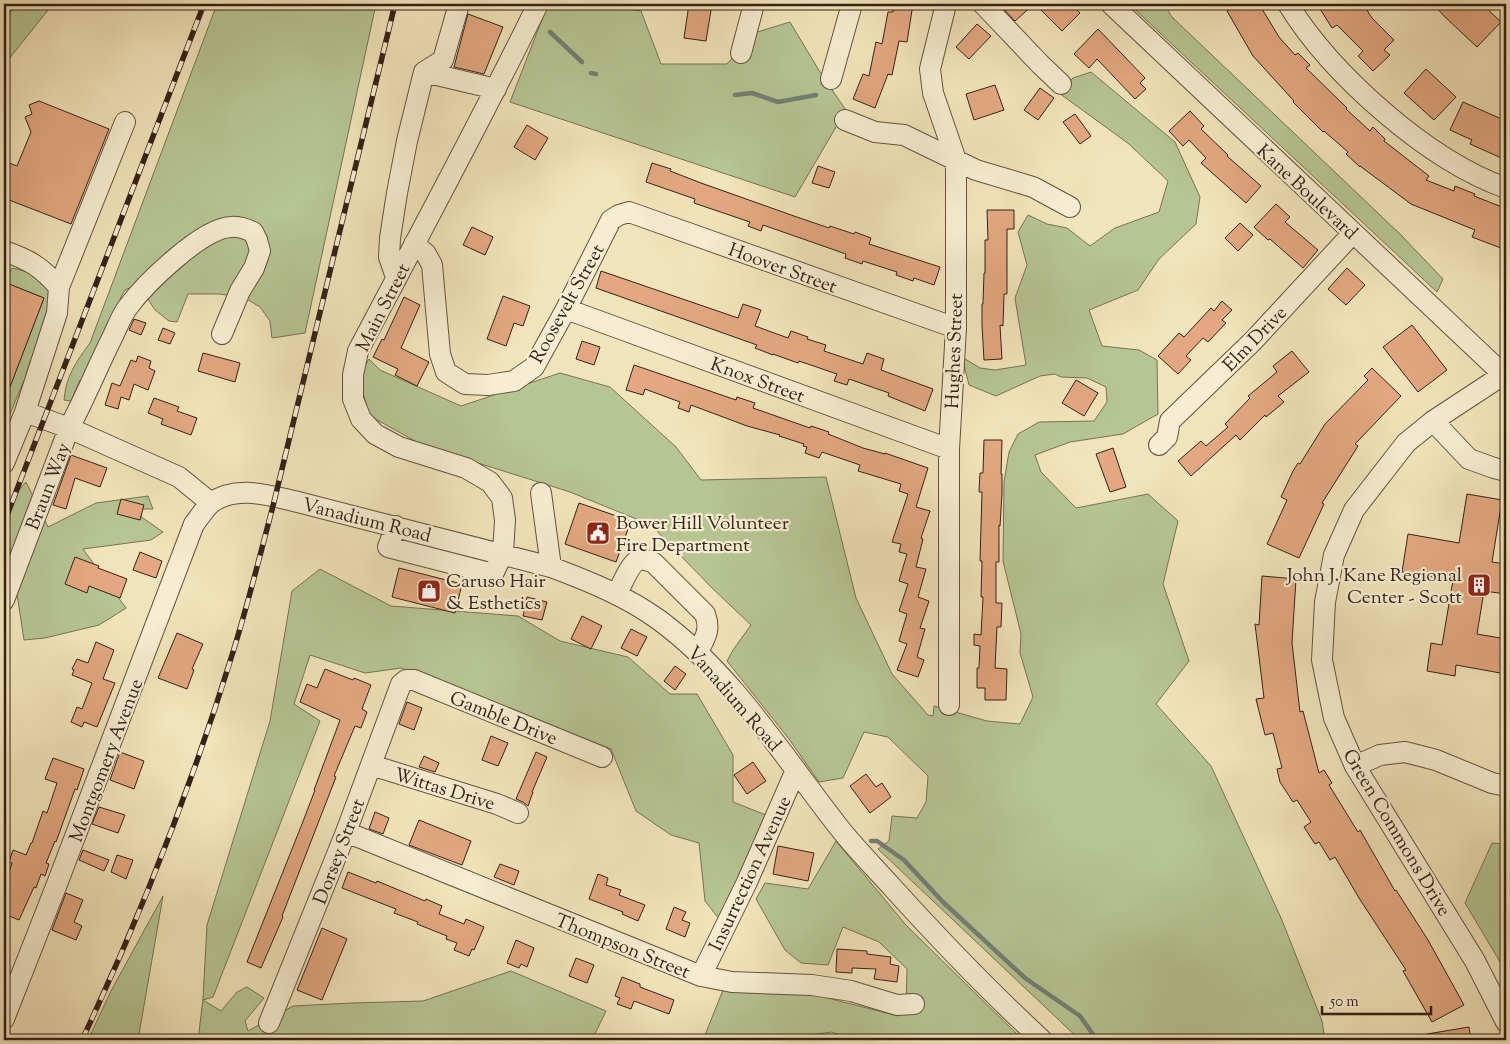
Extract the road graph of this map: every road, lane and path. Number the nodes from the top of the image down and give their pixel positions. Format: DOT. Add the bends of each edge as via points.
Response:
graph roads {
  1 [pos="459,4"];
  2 [pos="538,4"];
  3 [pos="754,4"];
  4 [pos="852,4"];
  5 [pos="946,4"];
  6 [pos="983,4"];
  7 [pos="1111,4"];
  8 [pos="1288,4"];
  9 [pos="740,53"];
  10 [pos="424,72"];
  11 [pos="831,79"];
  12 [pos="1061,84"];
  13 [pos="496,89"];
  14 [pos="845,120"];
  15 [pos="125,122"];
  16 [pos="956,160"];
  17 [pos="1506,188"];
  18 [pos="1070,207"];
  19 [pos="611,220"];
  20 [pos="1353,232"];
  21 [pos="414,244"];
  22 [pos="4,251"];
  23 [pos="396,278"];
  24 [pos="59,287"];
  25 [pos="566,309"];
  26 [pos="956,328"];
  27 [pos="222,334"];
  28 [pos="1505,375"];
  29 [pos="25,412"];
  30 [pos="1433,421"];
  31 [pos="70,428"];
  32 [pos="1159,445"];
  33 [pos="949,449"];
  34 [pos="4,463"];
  35 [pos="1506,471"];
  36 [pos="541,493"];
  37 [pos="210,503"];
  38 [pos="503,554"];
  39 [pos="551,566"];
  40 [pos="616,594"];
  41 [pos="4,600"];
  42 [pos="698,652"];
  43 [pos="406,680"];
  44 [pos="949,705"];
  45 [pos="602,757"];
  46 [pos="371,765"];
  47 [pos="1355,766"];
  48 [pos="796,770"];
  49 [pos="1506,786"];
  50 [pos="518,813"];
  51 [pos="346,832"];
  52 [pos="701,976"];
  53 [pos="914,1004"];
  54 [pos="4,1020"];
  55 [pos="1506,1022"];
  56 [pos="269,1023"];
  57 [pos="1042,1040"];
  1 -- 10 [label="street" via="443,60"];
  2 -- 13 [label="street, Main Street"];
  3 -- 9 [label="street"];
  4 -- 11 [label="street"];
  5 -- 16 [label="street, Hughes Street" via="930,69 933,94"];
  6 -- 12 [label="street"];
  7 -- 20 [label="street, Kane Boulevard"];
  8 -- 17 [label="street" via="1319,48 1381,109 1423,143"];
  10 -- 13 [label="street"];
  10 -- 23 [label="street" via="407,141 390,238 390,257"];
  13 -- 21 [label="street, Main Street"];
  14 -- 16 [label="street" via="875,132 904,135"];
  15 -- 24 [label="street"];
  16 -- 18 [label="street" via="976,170 1033,187"];
  16 -- 26 [label="street, Hughes Street"];
  19 -- 25 [label="street, Roosevelt Street"];
  19 -- 26 [label="street, Hoover Street" via="629,212"];
  20 -- 28 [label="street, Kane Boulevard"];
  20 -- 32 [label="street, Elm Drive" via="1253,341 1170,421 1167,437"];
  21 -- 23 [label="street, Main Street"];
  21 -- 25 [label="street, Roosevelt Street" via="426,254 432,265 440,354 446,372 465,384 488,386 514,381 534,366"];
  22 -- 24 [label="street" via="44,270"];
  23 -- 38 [label="street, Main Street" via="358,350 353,374 353,399 361,420 375,434 399,447 466,468 490,482 502,498 505,520"];
  24 -- 29 [label="street" via="57,313"];
  25 -- 33 [label="street, Knox Street"];
  26 -- 33 [label="street, Hughes Street"];
  27 -- 31 [label="street, Braun Way" via="260,251 253,232 231,226 212,232 188,247 127,308"];
  28 -- 30 [label="street, Green Commons Drive"];
  29 -- 31 [label="street"];
  29 -- 34 [label="street"];
  30 -- 35 [label="street" via="1469,459"];
  30 -- 47 [label="street, Green Commons Drive" via="1406,442 1354,510 1334,555 1325,602 1322,660 1334,718"];
  31 -- 37 [label="street" via="179,478"];
  31 -- 41 [label="street, Braun Way"];
  33 -- 44 [label="street, Hughes Street"];
  36 -- 39 [label="street"];
  37 -- 38 [label="street, Vanadium Road" via="231,494 252,492"];
  37 -- 54 [label="street, Montgomery Avenue" via="194,524"];
  38 -- 39 [label="street, Vanadium Road"];
  39 -- 40 [label="street, Vanadium Road"];
  40 -- 42 [label="street, Vanadium Road" via="658,620"];
  40 -- 42 [label="street" via="633,564 639,560 654,563 706,614 709,629"];
  42 -- 48 [label="street, Vanadium Road" via="742,700"];
  43 -- 45 [label="street, Gamble Drive" via="414,680"];
  43 -- 46 [label="street, Dorsey Street" via="401,684"];
  46 -- 50 [label="street, Wittas Drive"];
  46 -- 51 [label="street, Dorsey Street"];
  47 -- 49 [label="street" via="1380,755 1405,752"];
  47 -- 55 [label="street, Green Commons Drive" via="1475,961"];
  48 -- 52 [label="street, Insurrection Avenue"];
  48 -- 57 [label="street, Vanadium Road" via="842,831 925,923"];
  51 -- 52 [label="street, Thompson Street"];
  51 -- 56 [label="street, Dorsey Street"];
  52 -- 53 [label="street, Thompson Street" via="732,982 812,984 851,991 897,1005"];
}
